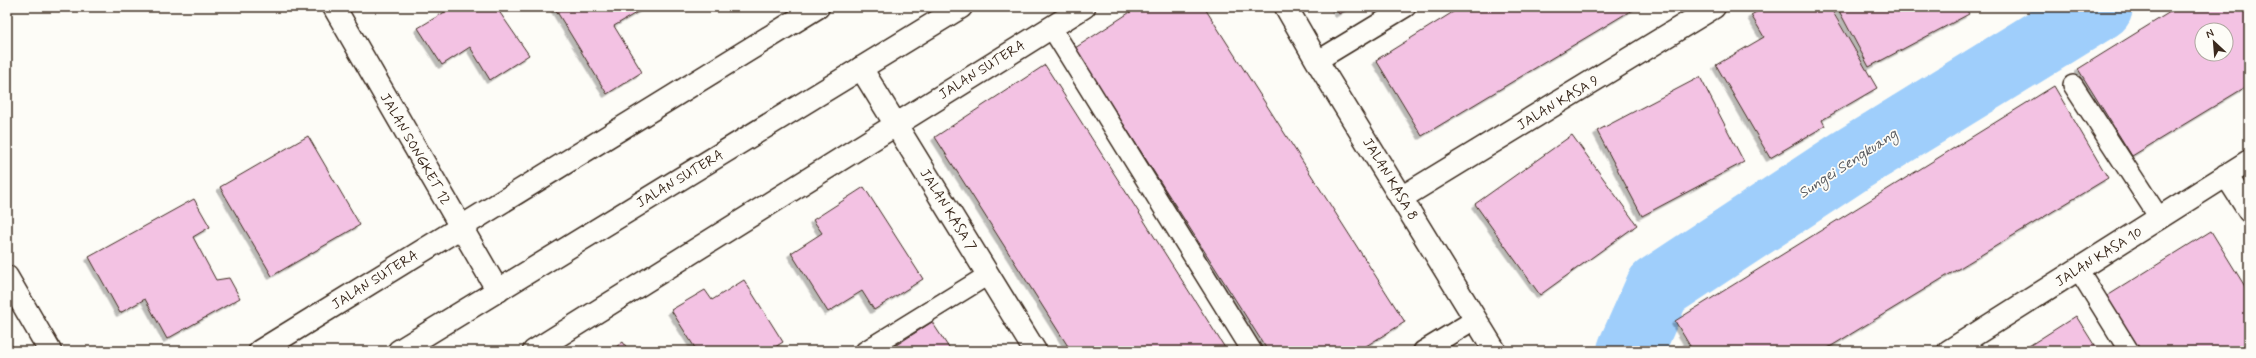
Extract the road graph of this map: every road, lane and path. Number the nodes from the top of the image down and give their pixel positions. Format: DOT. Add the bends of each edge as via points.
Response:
graph roads {
  1 [pos="334,7"];
  2 [pos="818,7"];
  3 [pos="962,7"];
  4 [pos="1084,7"];
  5 [pos="1286,7"];
  6 [pos="1406,7"];
  7 [pos="1714,7"];
  8 [pos="1051,27"];
  9 [pos="1317,61"];
  10 [pos="861,68"];
  11 [pos="2073,85"];
  12 [pos="895,124"];
  13 [pos="2249,161"];
  14 [pos="2226,175"];
  15 [pos="1401,198"];
  16 [pos="2249,212"];
  17 [pos="2160,219"];
  18 [pos="460,227"];
  19 [pos="2078,269"];
  20 [pos="988,275"];
  21 [pos="7,278"];
  22 [pos="498,291"];
  23 [pos="1474,320"];
  24 [pos="50,351"];
  25 [pos="260,351"];
  26 [pos="399,351"];
  27 [pos="534,351"];
  28 [pos="865,351"];
  29 [pos="1035,351"];
  30 [pos="1252,351"];
  31 [pos="1423,351"];
  32 [pos="1495,351"];
  33 [pos="1949,351"];
  34 [pos="2129,351"];
  1 -- 18 [label="street, JALAN SONGKET 12"];
  2 -- 18 [label="street, JALAN SUTERA"];
  3 -- 10 [label="street, JALAN SUTERA"];
  4 -- 8 [label="street, JALAN SUTERA"];
  5 -- 9 [label="street, JALAN KASA 8"];
  6 -- 9 [label="lane"];
  7 -- 15 [label="street, JALAN KASA 9"];
  8 -- 12 [label="street, JALAN SUTERA"];
  8 -- 30 [label="lane"];
  9 -- 15 [label="street, JALAN KASA 8"];
  10 -- 12 [label="street, JALAN KASA 7"];
  10 -- 22 [label="street, JALAN SUTERA"];
  11 -- 17 [label="lane"];
  12 -- 20 [label="street, JALAN KASA 7"];
  12 -- 27 [label="street, JALAN SUTERA"];
  13 -- 14 [label="street, JALAN KASA 10"];
  14 -- 16 [label="street"];
  14 -- 17 [label="street, JALAN KASA 10"];
  15 -- 23 [label="street, JALAN KASA 8"];
  17 -- 19 [label="street, JALAN KASA 10"];
  18 -- 22 [label="street, JALAN SONGKET 12"];
  18 -- 25 [label="street, JALAN SUTERA"];
  19 -- 33 [label="street, JALAN KASA 10"];
  19 -- 34 [label="lane"];
  20 -- 28 [label="lane"];
  20 -- 29 [label="street, JALAN KASA 7"];
  21 -- 24 [label="street"];
  22 -- 26 [label="street, JALAN SUTERA"];
  23 -- 31 [label="lane"];
  23 -- 32 [label="street, JALAN KASA 8"];
}
